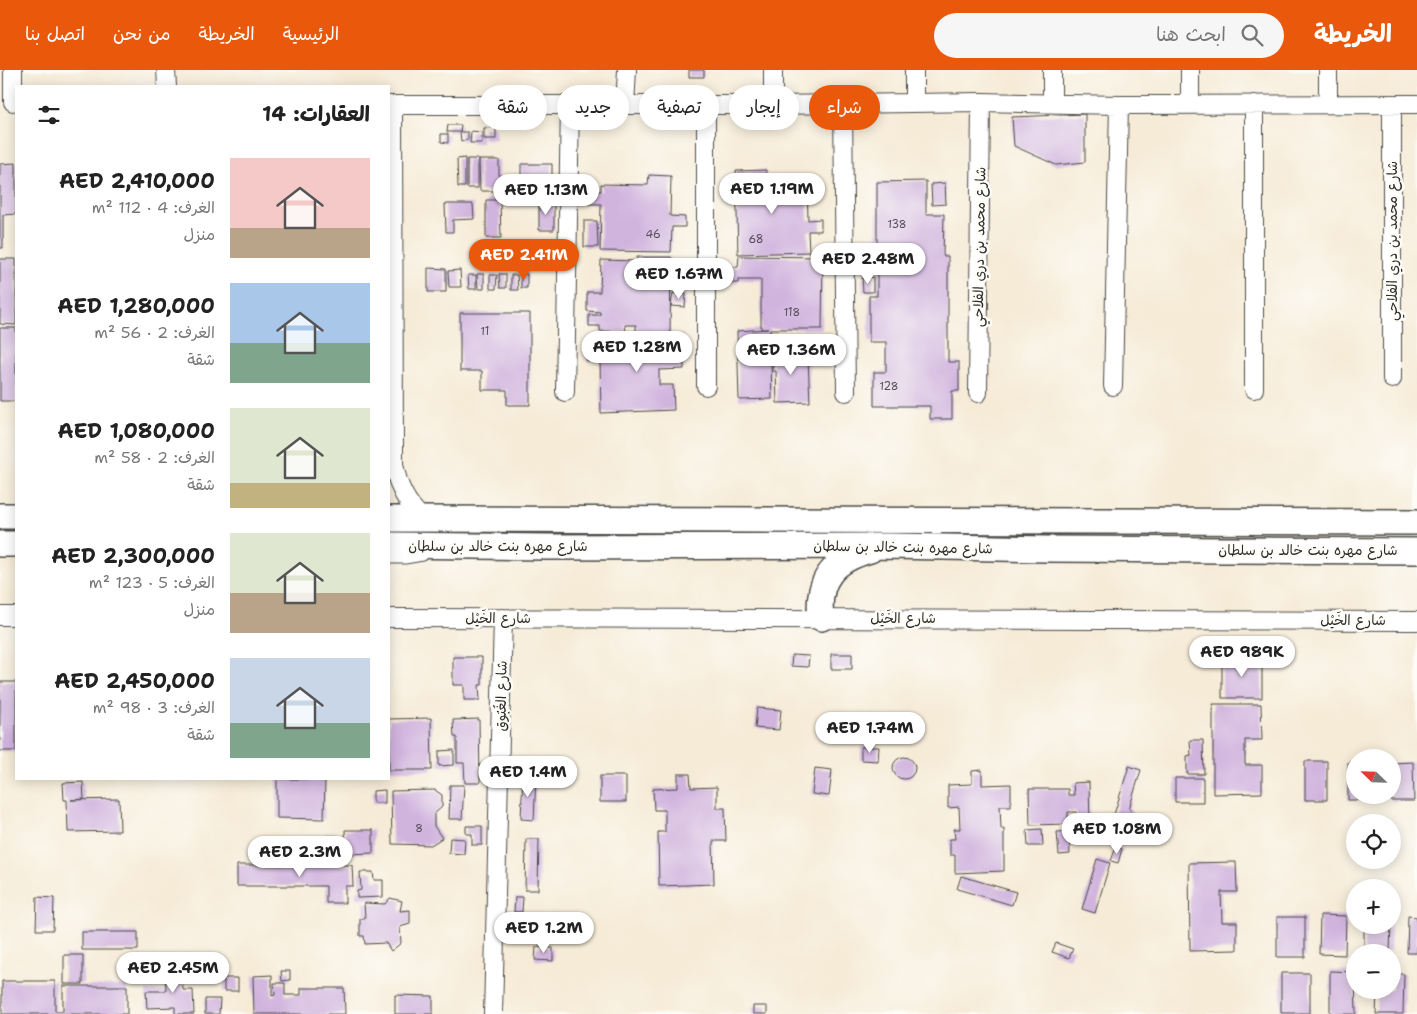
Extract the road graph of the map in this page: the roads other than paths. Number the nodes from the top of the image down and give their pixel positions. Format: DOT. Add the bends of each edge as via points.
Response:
graph roads {
  1 [pos="13,70"];
  2 [pos="166,70"];
  3 [pos="627,70"];
  4 [pos="773,70"];
  5 [pos="914,70"];
  6 [pos="1052,70"];
  7 [pos="1190,70"];
  8 [pos="1328,70"];
  9 [pos="166,85"];
  10 [pos="626,85"];
  11 [pos="773,85"];
  12 [pos="10,102"];
  13 [pos="981,102"];
  14 [pos="880,103"];
  15 [pos="914,103"];
  16 [pos="1052,103"];
  17 [pos="1190,104"];
  18 [pos="1254,104"];
  19 [pos="1328,104"];
  20 [pos="1392,104"];
  21 [pos="1417,104"];
  22 [pos="391,105"];
  23 [pos="557,105"];
  24 [pos="1119,105"];
  25 [pos="570,130"];
  26 [pos="706,130"];
  27 [pos="843,130"];
  28 [pos="1392,379"];
  29 [pos="706,386"];
  30 [pos="1113,386"];
  31 [pos="1254,389"];
  32 [pos="565,392"];
  33 [pos="846,392"];
  34 [pos="978,393"];
  35 [pos="391,473"];
  36 [pos="0,516"];
  37 [pos="15,516"];
  38 [pos="390,519"];
  39 [pos="423,519"];
  40 [pos="1417,522"];
  41 [pos="0,544"];
  42 [pos="15,544"];
  43 [pos="390,545"];
  44 [pos="446,546"];
  45 [pos="889,546"];
  46 [pos="1417,551"];
  47 [pos="390,559"];
  48 [pos="0,616"];
  49 [pos="15,616"];
  50 [pos="390,618"];
  51 [pos="503,618"];
  52 [pos="821,618"];
  53 [pos="1417,621"];
  54 [pos="493,1014"];
  1 -- 12 [label="street"];
  2 -- 9 [label="street"];
  3 -- 10 [label="street"];
  4 -- 11 [label="street"];
  5 -- 15 [label="street"];
  6 -- 16 [label="street"];
  7 -- 17 [label="street"];
  8 -- 19 [label="street"];
  13 -- 15 [label="street"];
  13 -- 16 [label="street"];
  13 -- 34 [label="street, شارع محمد بن دري الفلاحي"];
  14 -- 15 [label="street"];
  16 -- 24 [label="street"];
  17 -- 18 [label="street"];
  17 -- 24 [label="street"];
  18 -- 19 [label="street"];
  18 -- 31 [label="street"];
  19 -- 20 [label="street"];
  20 -- 21 [label="street"];
  20 -- 28 [label="street, شارع محمد بن دري الفلاحي"];
  22 -- 23 [label="street"];
  22 -- 35 [label="street"];
  24 -- 30 [label="street"];
  25 -- 32 [label="street"];
  26 -- 29 [label="street"];
  27 -- 33 [label="street"];
  35 -- 39 [label="street" via="406,500"];
  36 -- 37 [label="street"];
  38 -- 39 [label="street, شارع مهره بنت خالد بن سلطان"];
  39 -- 40 [label="street, شارع مهره بنت خالد بن سلطان"];
  41 -- 42 [label="street"];
  43 -- 44 [label="street, شارع مهره بنت خالد بن سلطان"];
  44 -- 45 [label="street, شارع مهره بنت خالد بن سلطان"];
  44 -- 47 [label="lane" via="422,556"];
  45 -- 46 [label="street, شارع مهره بنت خالد بن سلطان"];
  45 -- 52 [label="street" via="846,558 835,567 821,590"];
  48 -- 49 [label="street"];
  50 -- 51 [label="street, شارع الخَيْل"];
  51 -- 52 [label="street, شارع الخَيْل"];
  51 -- 54 [label="street, شارع الغُبُوق"];
  52 -- 53 [label="street, شارع الخَيْل"];
}
